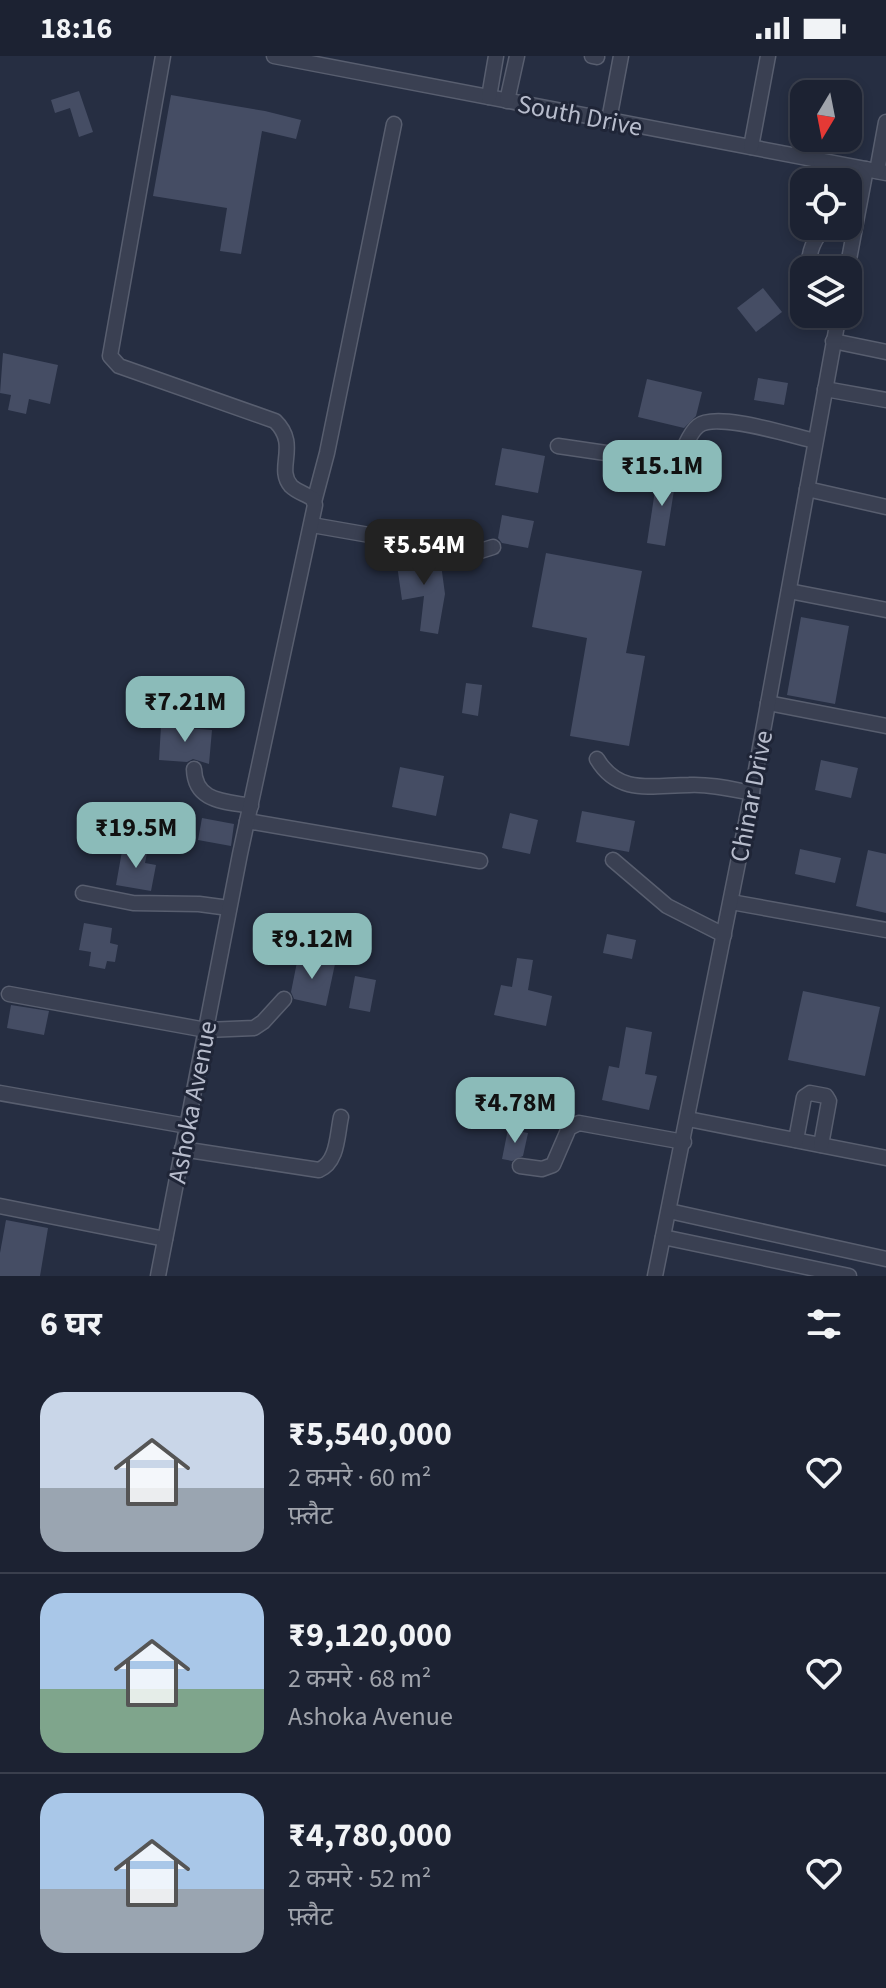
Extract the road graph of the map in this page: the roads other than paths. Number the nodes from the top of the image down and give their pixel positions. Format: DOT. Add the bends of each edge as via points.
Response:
graph roads {
  1 [pos="163,56"];
  2 [pos="274,56"];
  3 [pos="349,56"];
  4 [pos="496,56"];
  5 [pos="517,56"];
  6 [pos="621,56"];
  7 [pos="768,56"];
  8 [pos="359,72"];
  9 [pos="489,97"];
  10 [pos="507,101"];
  11 [pos="609,120"];
  12 [pos="886,122"];
  13 [pos="394,124"];
  14 [pos="751,147"];
  15 [pos="820,160"];
  16 [pos="823,168"];
  17 [pos="876,171"];
  18 [pos="851,256"];
  19 [pos="836,328"];
  20 [pos="833,341"];
  21 [pos="886,352"];
  22 [pos="825,389"];
  23 [pos="886,400"];
  24 [pos="815,441"];
  25 [pos="558,446"];
  26 [pos="807,489"];
  27 [pos="314,504"];
  28 [pos="886,507"];
  29 [pos="312,525"];
  30 [pos="493,547"];
  31 [pos="789,591"];
  32 [pos="886,610"];
  33 [pos="768,703"];
  34 [pos="886,726"];
  35 [pos="597,759"];
  36 [pos="194,769"];
  37 [pos="752,793"];
  38 [pos="249,814"];
  39 [pos="613,860"];
  40 [pos="480,861"];
  41 [pos="83,893"];
  42 [pos="731,902"];
  43 [pos="229,908"];
  44 [pos="886,930"];
  45 [pos="724,935"];
  46 [pos="9,994"];
  47 [pos="284,999"];
  48 [pos="206,1030"];
  49 [pos="0,1093"];
  50 [pos="341,1117"];
  51 [pos="688,1119"];
  52 [pos="187,1126"];
  53 [pos="796,1140"];
  54 [pos="684,1142"];
  55 [pos="821,1145"];
  56 [pos="182,1149"];
  57 [pos="886,1158"];
  58 [pos="520,1166"];
  59 [pos="0,1206"];
  60 [pos="669,1211"];
  61 [pos="663,1237"];
  62 [pos="165,1239"];
  63 [pos="886,1259"];
  64 [pos="158,1276"];
  65 [pos="655,1276"];
  66 [pos="849,1276"];
  1 -- 27 [label="street" via="110,356 119,366 275,421 286,436 288,482"];
  2 -- 8 [label="street, South Drive"];
  3 -- 8 [label="street"];
  4 -- 9 [label="street"];
  5 -- 10 [label="street"];
  6 -- 11 [label="street"];
  7 -- 14 [label="street"];
  8 -- 9 [label="street, South Drive"];
  9 -- 10 [label="street, South Drive"];
  10 -- 11 [label="street, South Drive"];
  11 -- 14 [label="street, South Drive"];
  12 -- 17 [label="street"];
  13 -- 27 [label="street, Ashoka Avenue"];
  14 -- 15 [label="street, South Drive"];
  15 -- 16 [label="street"];
  15 -- 17 [label="street, South Drive"];
  17 -- 18 [label="street"];
  19 -- 20 [label="street, Chinar Drive"];
  20 -- 21 [label="street"];
  20 -- 22 [label="street, Chinar Drive"];
  22 -- 23 [label="street"];
  22 -- 24 [label="street, Chinar Drive"];
  24 -- 25 [label="street" via="710,421 699,425 674,463"];
  24 -- 26 [label="street, Chinar Drive"];
  26 -- 28 [label="street"];
  26 -- 31 [label="street, Chinar Drive"];
  27 -- 29 [label="street, Ashoka Avenue"];
  29 -- 30 [label="street" via="467,552"];
  29 -- 38 [label="street, Ashoka Avenue"];
  31 -- 32 [label="street"];
  31 -- 33 [label="street, Chinar Drive"];
  33 -- 34 [label="street"];
  33 -- 37 [label="street, Chinar Drive"];
  35 -- 37 [label="street" via="609,775 637,786 706,785"];
  36 -- 38 [label="street" via="202,793"];
  37 -- 42 [label="street, Chinar Drive"];
  38 -- 40 [label="street"];
  38 -- 43 [label="street, Ashoka Avenue"];
  39 -- 45 [label="street" via="667,906"];
  41 -- 43 [label="street" via="133,903"];
  42 -- 44 [label="street"];
  42 -- 45 [label="street, Chinar Drive"];
  43 -- 48 [label="street, Ashoka Avenue"];
  45 -- 51 [label="street, Chinar Drive"];
  46 -- 48 [label="street"];
  47 -- 48 [label="street" via="254,1028"];
  48 -- 52 [label="street, Ashoka Avenue"];
  49 -- 52 [label="street"];
  50 -- 56 [label="street" via="333,1157 319,1170"];
  51 -- 53 [label="street"];
  51 -- 54 [label="street, Chinar Drive"];
  52 -- 56 [label="street, Ashoka Avenue"];
  53 -- 55 [label="street"];
  53 -- 55 [label="street" via="804,1097 821,1094 829,1101"];
  54 -- 58 [label="street" via="579,1123 569,1128 553,1165"];
  54 -- 60 [label="street, Chinar Drive"];
  55 -- 57 [label="street"];
  56 -- 62 [label="street, Ashoka Avenue"];
  59 -- 62 [label="street"];
  60 -- 61 [label="street, Chinar Drive"];
  60 -- 63 [label="street"];
  61 -- 65 [label="street, Chinar Drive"];
  61 -- 66 [label="street"];
  62 -- 64 [label="street, Ashoka Avenue"];
}
